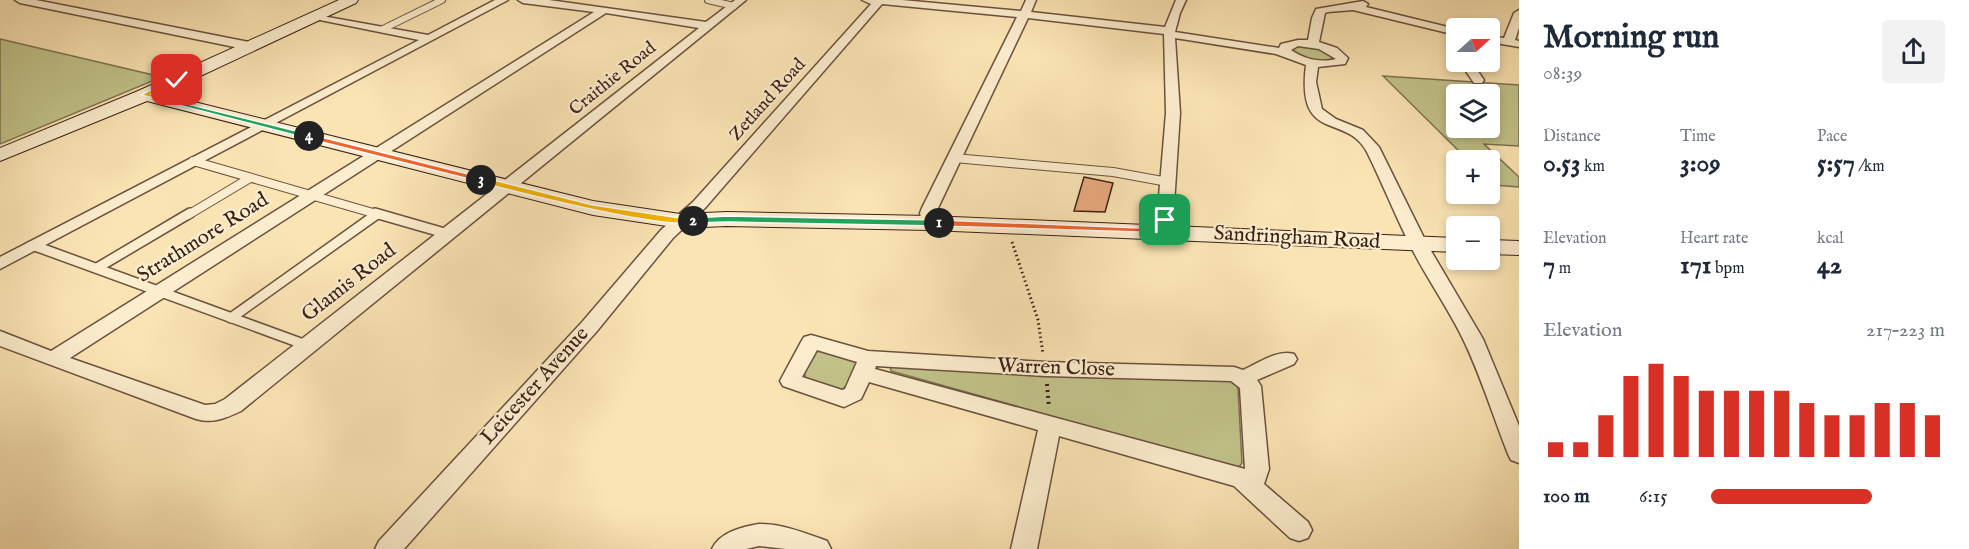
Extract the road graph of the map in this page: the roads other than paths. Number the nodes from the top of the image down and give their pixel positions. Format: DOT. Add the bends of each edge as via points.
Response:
graph roads {
  1 [pos="20,0"];
  2 [pos="81,0"];
  3 [pos="351,0"];
  4 [pos="442,0"];
  5 [pos="502,0"];
  6 [pos="523,0"];
  7 [pos="708,0"];
  8 [pos="875,0"];
  9 [pos="1031,0"];
  10 [pos="1181,0"];
  11 [pos="1366,0"];
  12 [pos="737,3"];
  13 [pos="1354,7"];
  14 [pos="58,8"];
  15 [pos="604,10"];
  16 [pos="1519,13"];
  17 [pos="1023,14"];
  18 [pos="315,16"];
  19 [pos="708,26"];
  20 [pos="383,30"];
  21 [pos="1446,30"];
  22 [pos="1170,31"];
  23 [pos="428,38"];
  24 [pos="1514,43"];
  25 [pos="1312,44"];
  26 [pos="249,46"];
  27 [pos="1288,50"];
  28 [pos="1312,63"];
  29 [pos="1472,72"];
  30 [pos="1478,80"];
  31 [pos="145,95"];
  32 [pos="263,125"];
  33 [pos="377,154"];
  34 [pos="0,155"];
  35 [pos="954,158"];
  36 [pos="194,161"];
  37 [pos="250,178"];
  38 [pos="1168,182"];
  39 [pos="507,186"];
  40 [pos="314,195"];
  41 [pos="377,213"];
  42 [pos="680,221"];
  43 [pos="930,223"];
  44 [pos="1170,231"];
  45 [pos="448,234"];
  46 [pos="1418,244"];
  47 [pos="1446,245"];
  48 [pos="34,246"];
  49 [pos="1500,247"];
  50 [pos="1519,248"];
  51 [pos="0,264"];
  52 [pos="97,268"];
  53 [pos="159,292"];
  54 [pos="231,318"];
  55 [pos="0,338"];
  56 [pos="306,345"];
  57 [pos="53,359"];
  58 [pos="1287,359"];
  59 [pos="1243,378"];
  60 [pos="1050,424"];
  61 [pos="1519,454"];
  62 [pos="1242,479"];
  63 [pos="1299,530"];
  64 [pos="388,549"];
  65 [pos="725,549"];
  66 [pos="818,549"];
  67 [pos="1024,549"];
  1 -- 14 [label="street"];
  2 -- 14 [label="street"];
  3 -- 18 [label="street"];
  4 -- 20 [label="lane"];
  5 -- 23 [label="street"];
  6 -- 15 [label="street"];
  7 -- 12 [label="lane"];
  8 -- 17 [label="street"];
  8 -- 42 [label="street, Zetland Road" via="699,205"];
  9 -- 17 [label="street"];
  10 -- 22 [label="street"];
  11 -- 13 [label="street"];
  12 -- 19 [label="street, Craithie Road"];
  13 -- 21 [label="street"];
  13 -- 25 [label="street" via="1320,11"];
  14 -- 26 [label="street"];
  15 -- 19 [label="street"];
  15 -- 33 [label="street, Strathmore Road"];
  16 -- 24 [label="street"];
  17 -- 22 [label="street"];
  17 -- 35 [label="street"];
  18 -- 20 [label="street"];
  18 -- 26 [label="street"];
  19 -- 39 [label="street, Craithie Road"];
  20 -- 23 [label="street"];
  22 -- 27 [label="street"];
  22 -- 38 [label="street" via="1173,113"];
  23 -- 32 [label="street"];
  25 -- 27 [label="street"];
  25 -- 28 [label="street" via="1342,57 1337,63"];
  26 -- 31 [label="street"];
  27 -- 28 [label="street"];
  28 -- 46 [label="street" via="1310,82 1316,111 1367,140"];
  29 -- 30 [label="street"];
  31 -- 32 [label="street, Sandringham Road"];
  31 -- 34 [label="street"];
  32 -- 33 [label="street, Sandringham Road"];
  32 -- 36 [label="street"];
  33 -- 39 [label="street, Sandringham Road"];
  33 -- 40 [label="street, Strathmore Road"];
  35 -- 38 [label="lane" via="1113,172"];
  35 -- 43 [label="street" via="928,213"];
  36 -- 37 [label="lane"];
  36 -- 48 [label="street"];
  37 -- 40 [label="lane"];
  37 -- 52 [label="lane"];
  38 -- 44 [label="street" via="1165,220"];
  39 -- 42 [label="street, Sandringham Road" via="593,208"];
  39 -- 45 [label="street, Glamis Road"];
  40 -- 41 [label="lane"];
  40 -- 53 [label="street, Strathmore Road"];
  41 -- 45 [label="lane"];
  41 -- 54 [label="lane"];
  42 -- 43 [label="street, Sandringham Road"];
  42 -- 64 [label="street, Leicester Avenue"];
  43 -- 44 [label="street, Sandringham Road"];
  44 -- 46 [label="street, Sandringham Road"];
  45 -- 56 [label="street, Glamis Road"];
  46 -- 47 [label="street, Sandringham Road"];
  46 -- 61 [label="street" via="1473,339"];
  48 -- 51 [label="street"];
  48 -- 52 [label="lane"];
  49 -- 50 [label="street"];
  52 -- 53 [label="lane"];
  53 -- 54 [label="lane"];
  53 -- 57 [label="street, Strathmore Road"];
  54 -- 56 [label="lane"];
  55 -- 57 [label="street"];
  56 -- 57 [label="street, Glamis Road" via="232,405 204,413"];
  58 -- 59 [label="street"];
  59 -- 60 [label="street, Warren Close" via="1226,372 865,366"];
  59 -- 62 [label="street" via="1250,386 1257,469 1255,478"];
  60 -- 62 [label="street, Warren Close"];
  60 -- 67 [label="street"];
  62 -- 63 [label="street, Warren Close"];
  65 -- 66 [label="street" via="736,541 760,534 786,536"];
}
